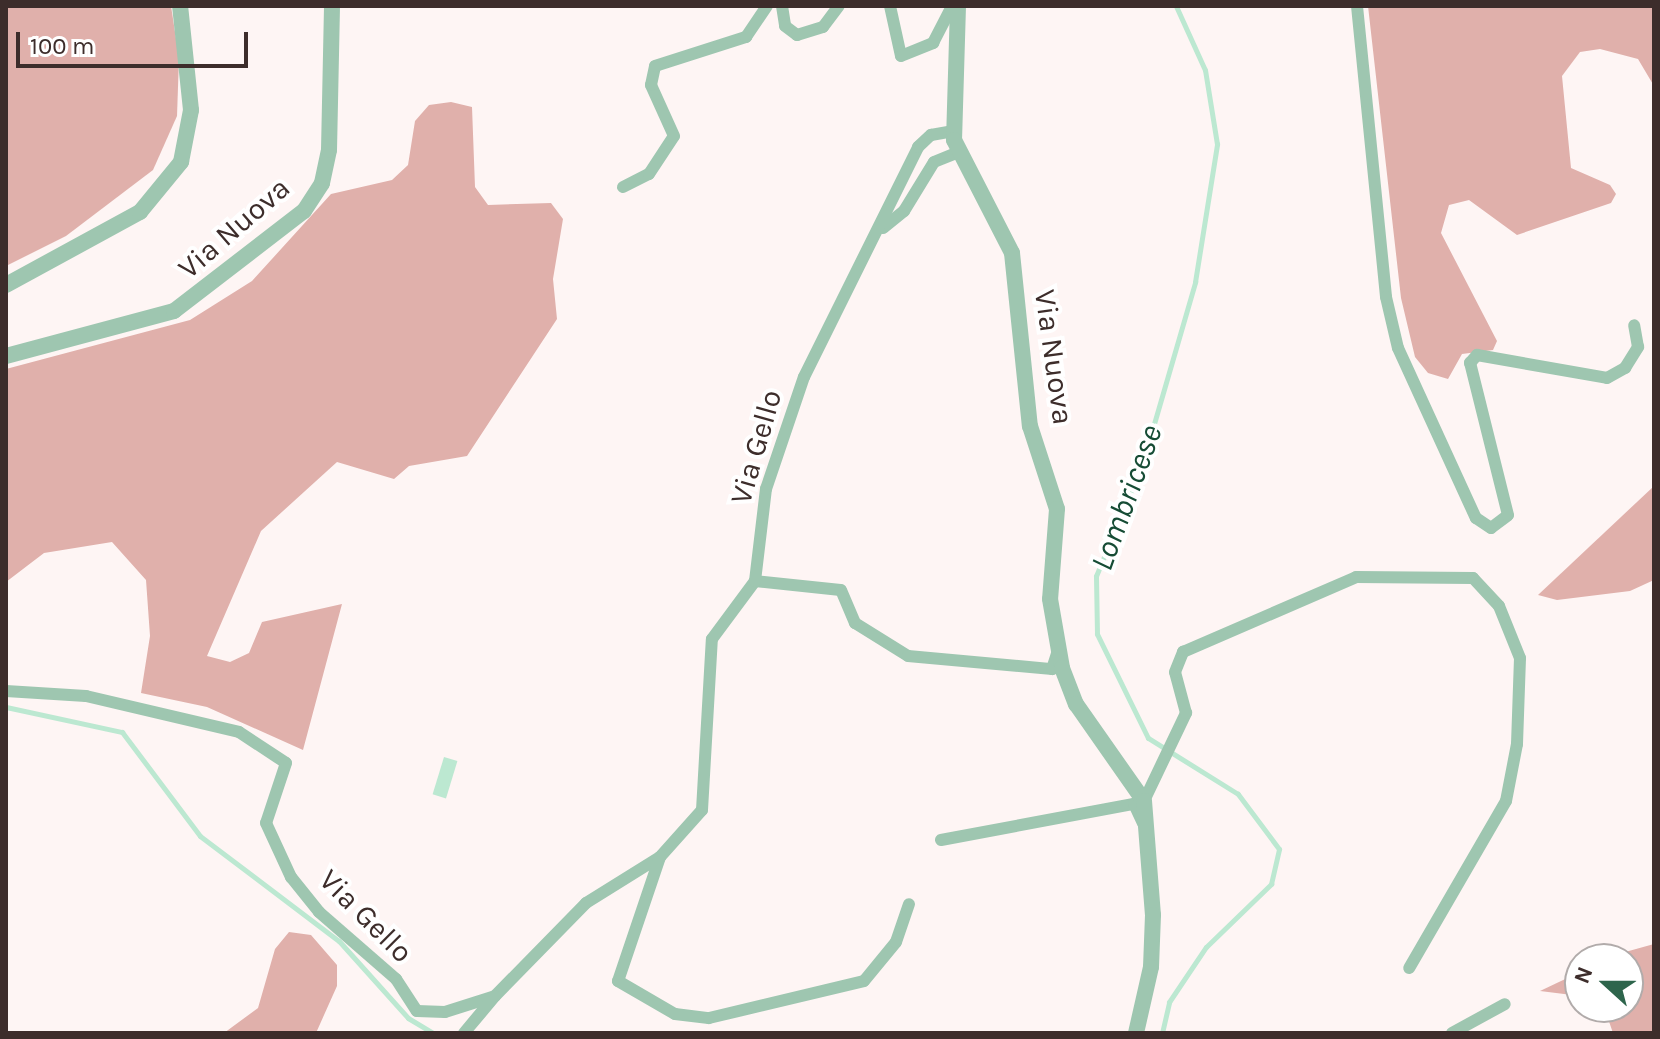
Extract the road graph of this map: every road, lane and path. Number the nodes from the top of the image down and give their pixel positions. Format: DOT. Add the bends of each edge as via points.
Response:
graph roads {
  1 [pos="180,6"];
  2 [pos="332,6"];
  3 [pos="767,6"];
  4 [pos="782,6"];
  5 [pos="839,6"];
  6 [pos="890,6"];
  7 [pos="952,6"];
  8 [pos="958,6"];
  9 [pos="1357,6"];
  10 [pos="954,131"];
  11 [pos="959,152"];
  12 [pos="623,187"];
  13 [pos="880,230"];
  14 [pos="6,285"];
  15 [pos="1634,325"];
  16 [pos="6,356"];
  17 [pos="755,581"];
  18 [pos="1058,650"];
  19 [pos="6,691"];
  20 [pos="1144,801"];
  21 [pos="1145,828"];
  22 [pos="941,840"];
  23 [pos="660,857"];
  24 [pos="909,904"];
  25 [pos="1409,968"];
  26 [pos="495,996"];
  27 [pos="1505,1004"];
  28 [pos="464,1033"];
  29 [pos="1136,1033"];
  30 [pos="1452,1033"];
  1 -- 14 [label="street" via="191,110 181,162 140,212"];
  2 -- 16 [label="street, Via Nuova" via="329,150 322,183 304,211 174,311"];
  3 -- 12 [label="street" via="746,37 655,66 651,85 674,136 649,174"];
  4 -- 5 [label="street" via="785,26 797,35 823,27"];
  6 -- 7 [label="street" via="901,56 933,43"];
  8 -- 10 [label="street, Via Nuova"];
  9 -- 15 [label="street" via="1366,151 1386,297 1398,348 1476,518 1491,528 1508,515 1470,363 1477,355 1607,378 1625,368 1638,347"];
  10 -- 11 [label="street, Via Nuova"];
  10 -- 13 [label="street, Via Gello" via="931,135 918,147"];
  11 -- 13 [label="street, Via Gello" via="934,162 904,211"];
  11 -- 18 [label="street, Via Nuova" via="1012,253 1030,426 1057,509 1050,599"];
  13 -- 17 [label="street, Via Gello" via="804,377 771,469"];
  17 -- 18 [label="street" via="841,590 855,623 908,656 1052,669"];
  17 -- 23 [label="street, Via Gello" via="712,639 702,810"];
  18 -- 20 [label="street, Via Nuova" via="1076,704"];
  19 -- 26 [label="street, Via Gello" via="86,696 239,732 286,763 266,823 291,877 319,912 396,979 417,1011 445,1012"];
  20 -- 21 [label="street"];
  20 -- 25 [label="street" via="1177,742 1186,713 1175,672 1183,652 1356,577 1454,573 1487,587 1520,658 1506,801"];
  21 -- 22 [label="street" via="1134,804"];
  21 -- 29 [label="street" via="1151,967"];
  23 -- 24 [label="street, Via Gello" via="618,981 675,1014 709,1018 864,981 896,942"];
  23 -- 26 [label="street, Via Gello" via="586,903"];
  26 -- 28 [label="street"];
  27 -- 30 [label="street"];
}
